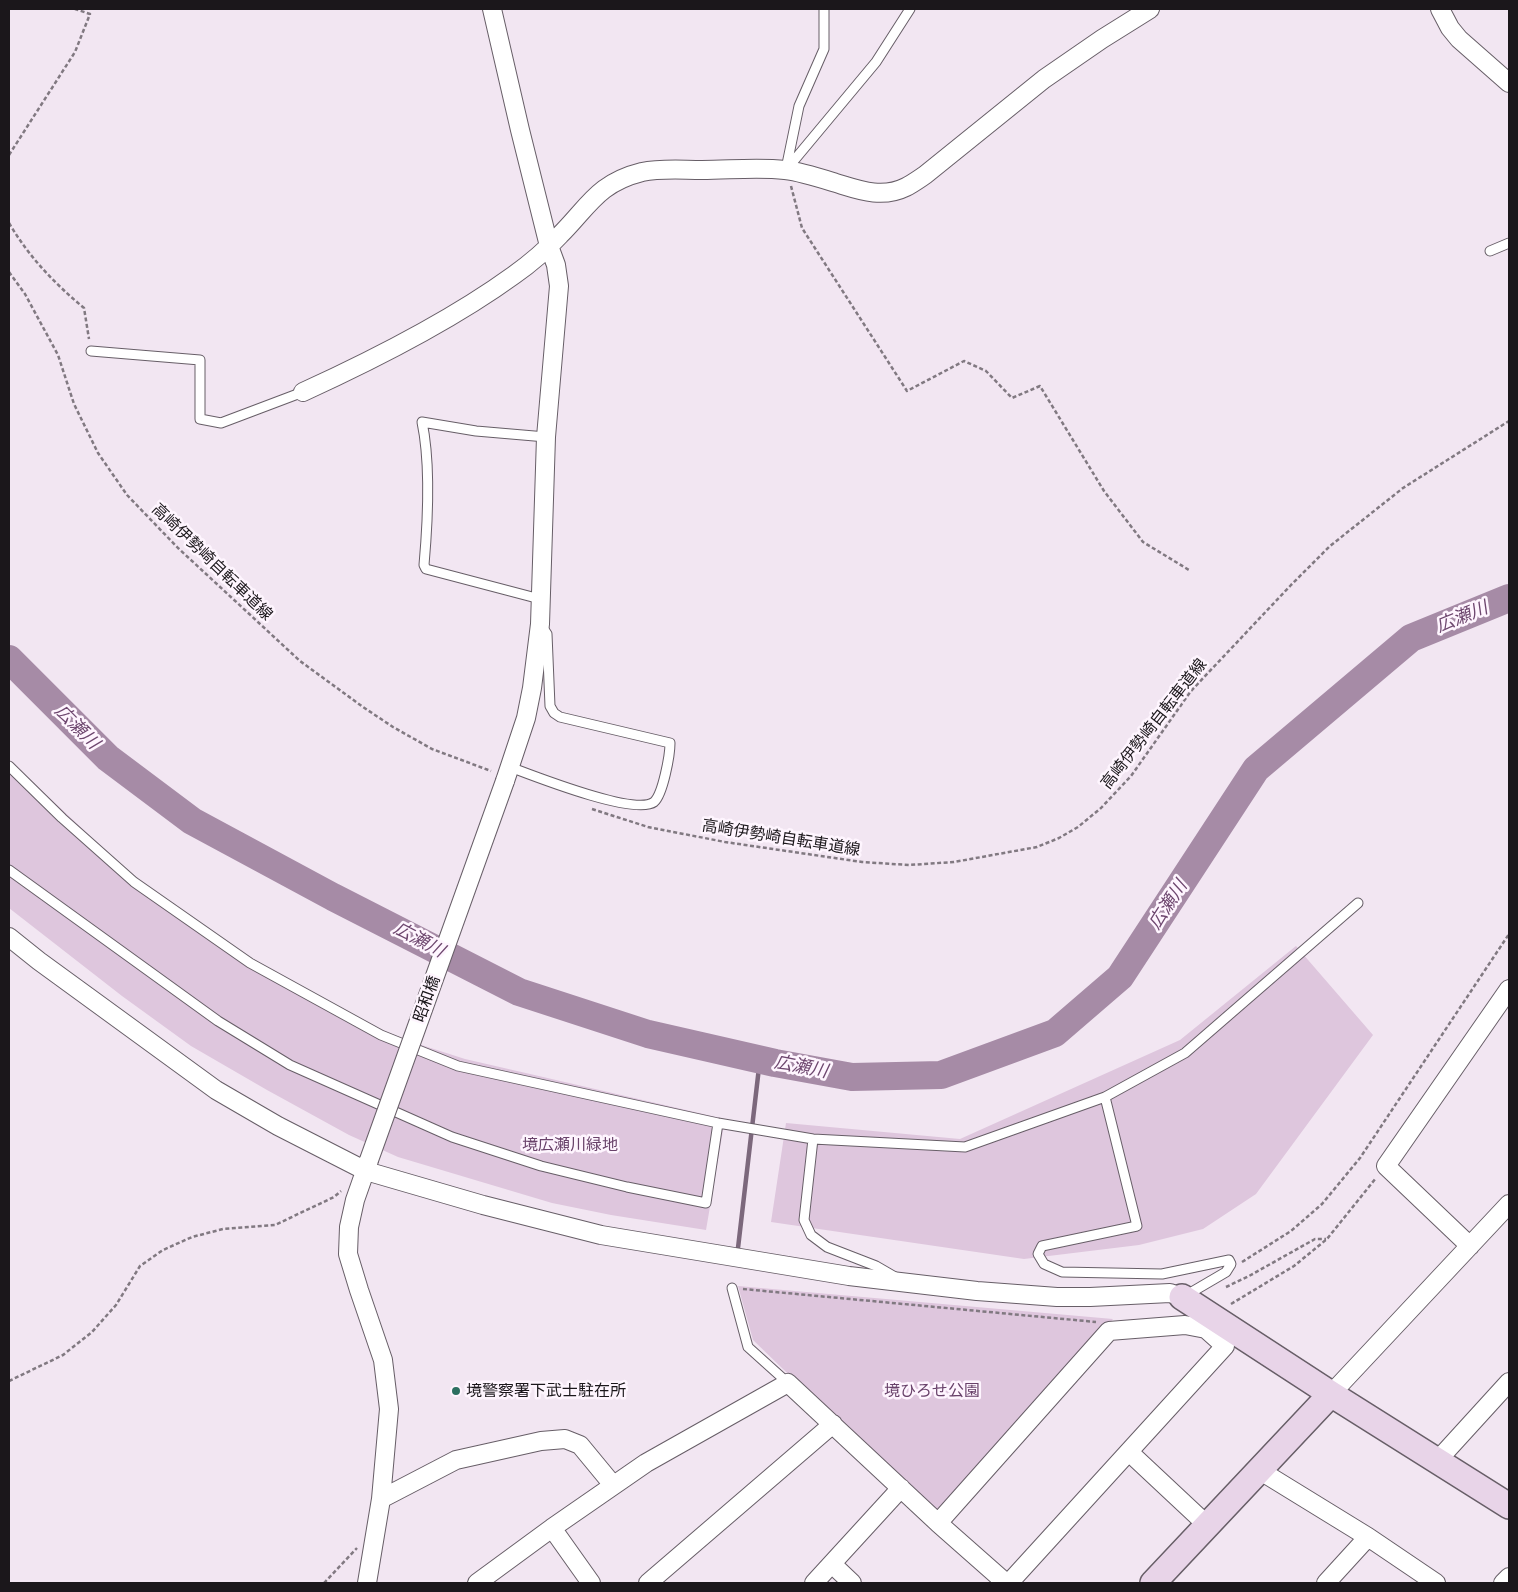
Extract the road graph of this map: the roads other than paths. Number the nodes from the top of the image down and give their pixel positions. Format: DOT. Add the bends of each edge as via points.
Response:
graph roads {
  1 [pos="492,9"];
  2 [pos="824,9"];
  3 [pos="910,9"];
  4 [pos="1150,9"];
  5 [pos="1440,9"];
  6 [pos="1509,83"];
  7 [pos="786,170"];
  8 [pos="1509,243"];
  9 [pos="549,246"];
  10 [pos="1490,250"];
  11 [pos="91,351"];
  12 [pos="303,392"];
  13 [pos="546,437"];
  14 [pos="540,599"];
  15 [pos="540,624"];
  16 [pos="9,766"];
  17 [pos="505,774"];
  18 [pos="9,870"];
  19 [pos="1358,902"];
  20 [pos="9,937"];
  21 [pos="1509,989"];
  22 [pos="1105,1097"];
  23 [pos="718,1123"];
  24 [pos="813,1139"];
  25 [pos="367,1166"];
  26 [pos="1509,1204"];
  27 [pos="1470,1246"];
  28 [pos="904,1282"];
  29 [pos="732,1288"];
  30 [pos="1182,1297"];
  31 [pos="1509,1382"];
  32 [pos="788,1383"];
  33 [pos="1331,1394"];
  34 [pos="833,1424"];
  35 [pos="1129,1452"];
  36 [pos="1437,1461"];
  37 [pos="1259,1470"];
  38 [pos="614,1485"];
  39 [pos="901,1488"];
  40 [pos="380,1499"];
  41 [pos="1509,1506"];
  42 [pos="938,1523"];
  43 [pos="1207,1525"];
  44 [pos="552,1528"];
  45 [pos="1368,1537"];
  46 [pos="832,1564"];
  47 [pos="1509,1576"];
  48 [pos="368,1583"];
  49 [pos="477,1583"];
  50 [pos="592,1583"];
  51 [pos="648,1583"];
  52 [pos="814,1583"];
  53 [pos="852,1583"];
  54 [pos="1008,1583"];
  55 [pos="1153,1583"];
  56 [pos="1326,1583"];
  57 [pos="1436,1583"];
  58 [pos="1503,1583"];
  1 -- 9 [label="street, 昭和橋"];
  2 -- 7 [label="lane" via="824,49 799,106"];
  3 -- 7 [label="lane" via="876,62"];
  4 -- 7 [label="street" via="1044,79 905,188 890,192 860,191"];
  5 -- 6 [label="street" via="1459,39"];
  7 -- 9 [label="street" via="656,170 626,177 594,196"];
  8 -- 10 [label="lane"];
  9 -- 12 [label="street" via="513,276 444,319"];
  9 -- 13 [label="street, 昭和橋" via="556,265 558,286"];
  11 -- 12 [label="lane" via="200,360 200,419 221,423"];
  13 -- 14 [label="street, 昭和橋"];
  13 -- 14 [label="lane" via="422,422 427,476 426,569"];
  14 -- 15 [label="street, 昭和橋"];
  15 -- 17 [label="street, 昭和橋" via="526,718"];
  15 -- 17 [label="lane" via="547,634 550,706 554,713 670,743 660,794 645,806 633,806"];
  16 -- 23 [label="lane" via="134,882 250,963 381,1035 458,1066"];
  17 -- 25 [label="street, 昭和橋, bridge"];
  18 -- 23 [label="lane" via="218,1021 282,1060 452,1137 541,1166 706,1203"];
  19 -- 22 [label="lane" via="1185,1053"];
  20 -- 25 [label="street" via="216,1090 278,1126"];
  21 -- 27 [label="street" via="1386,1166"];
  22 -- 24 [label="lane" via="965,1147"];
  22 -- 30 [label="lane" via="1137,1226 1042,1246 1038,1254 1044,1264 1062,1272 1162,1274 1229,1260 1231,1264 1226,1272"];
  23 -- 24 [label="lane"];
  24 -- 28 [label="lane" via="804,1220 811,1235 827,1247 876,1266"];
  25 -- 28 [label="street" via="483,1205 601,1235 849,1276"];
  25 -- 40 [label="street, 昭和橋" via="349,1227 348,1254 383,1360 389,1410"];
  26 -- 27 [label="street"];
  27 -- 33 [label="street"];
  28 -- 30 [label="street" via="1057,1296 1170,1293"];
  29 -- 32 [label="lane" via="748,1347"];
  30 -- 33 [label="street"];
  31 -- 36 [label="street"];
  32 -- 34 [label="street"];
  32 -- 38 [label="street" via="646,1463"];
  33 -- 36 [label="street"];
  33 -- 37 [label="street"];
  34 -- 39 [label="street"];
  34 -- 51 [label="street"];
  35 -- 42 [label="street" via="1225,1346 1206,1329 1185,1325 1109,1331"];
  35 -- 43 [label="street"];
  35 -- 54 [label="street"];
  36 -- 41 [label="street"];
  37 -- 43 [label="street"];
  37 -- 45 [label="street"];
  38 -- 40 [label="street" via="580,1445 565,1439 541,1441 456,1460"];
  38 -- 44 [label="street"];
  39 -- 42 [label="street"];
  39 -- 46 [label="street"];
  40 -- 48 [label="street, 昭和橋"];
  42 -- 54 [label="street"];
  43 -- 55 [label="street"];
  44 -- 49 [label="street"];
  44 -- 50 [label="street"];
  45 -- 56 [label="street"];
  45 -- 57 [label="street"];
  46 -- 52 [label="street"];
  46 -- 53 [label="street"];
  47 -- 58 [label="street"];
}
